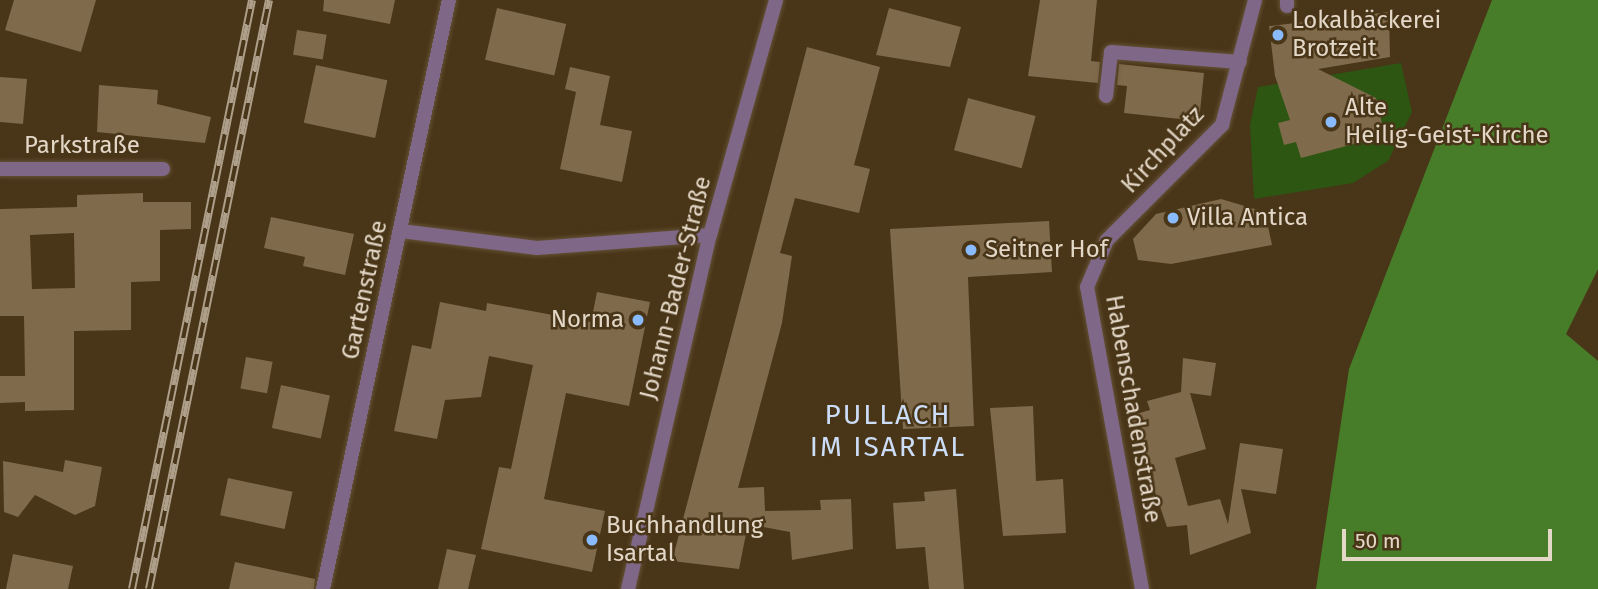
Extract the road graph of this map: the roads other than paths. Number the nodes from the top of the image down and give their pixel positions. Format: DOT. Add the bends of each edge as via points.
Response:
graph roads {
  1 [pos="449,0"];
  2 [pos="776,0"];
  3 [pos="1255,0"];
  4 [pos="1240,62"];
  5 [pos="1106,96"];
  6 [pos="0,169"];
  7 [pos="163,169"];
  8 [pos="401,231"];
  9 [pos="710,235"];
  10 [pos="1107,240"];
  11 [pos="323,589"];
  12 [pos="628,589"];
  13 [pos="1142,589"];
  1 -- 8 [label="street, Gartenstraße"];
  2 -- 9 [label="street, Johann-Bader-Straße"];
  3 -- 4 [label="street, Kirchplatz"];
  4 -- 5 [label="street" via="1111,52"];
  4 -- 10 [label="street, Kirchplatz" via="1222,125"];
  6 -- 7 [label="street, Parkstraße"];
  8 -- 9 [label="street" via="537,248"];
  8 -- 11 [label="street, Gartenstraße"];
  9 -- 12 [label="street, Johann-Bader-Straße"];
  10 -- 13 [label="street, Habenschadenstraße" via="1087,287 1091,333"];
}
